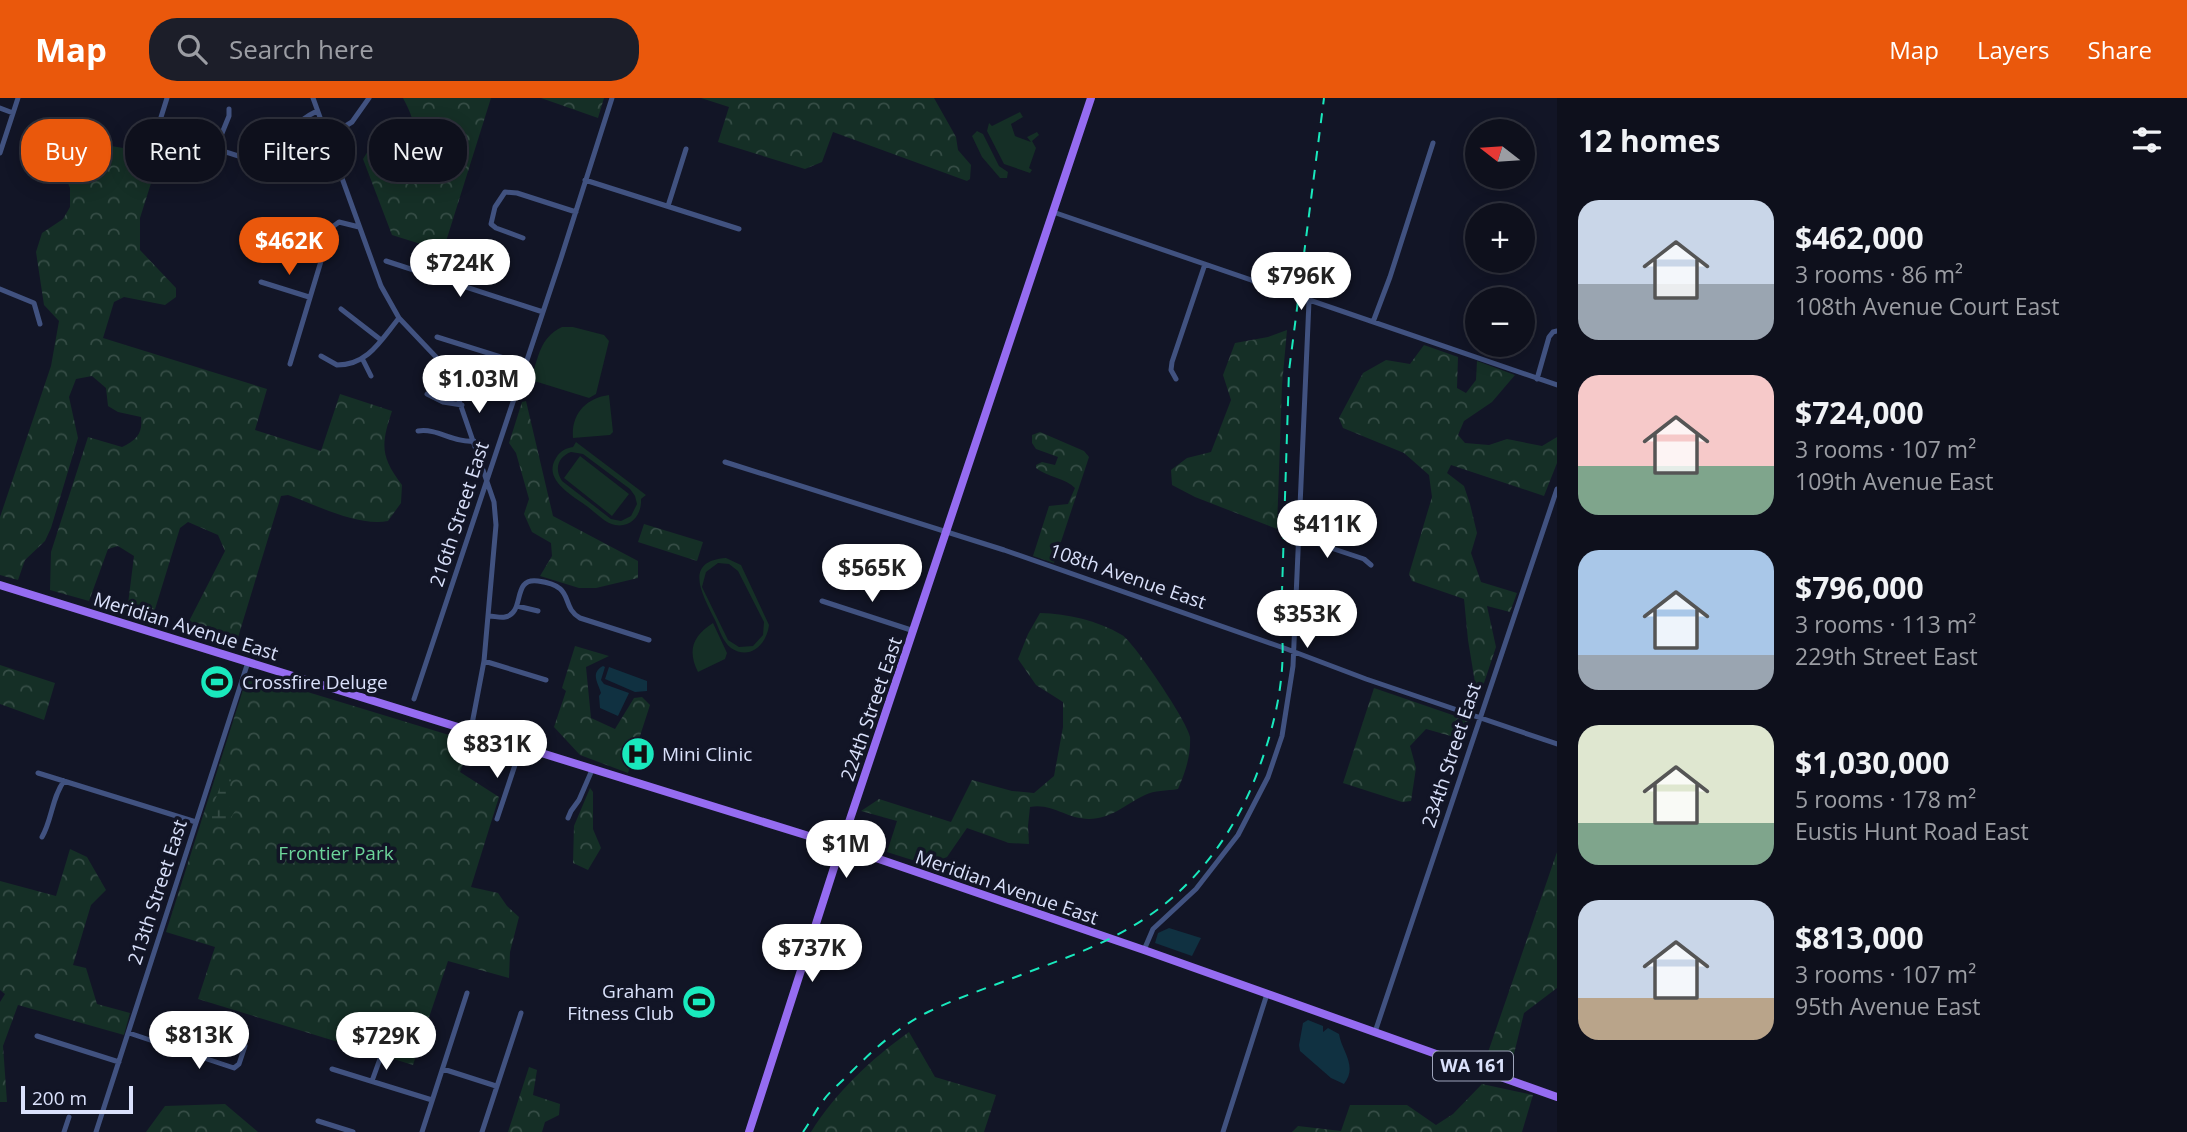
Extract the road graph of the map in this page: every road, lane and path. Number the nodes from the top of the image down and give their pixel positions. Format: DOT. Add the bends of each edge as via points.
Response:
graph roads {
  1 [pos="18,98"];
  2 [pos="167,98"];
  3 [pos="313,98"];
  4 [pos="369,98"];
  5 [pos="612,98"];
  6 [pos="1091,98"];
  7 [pos="0,108"];
  8 [pos="229,109"];
  9 [pos="317,111"];
  10 [pos="13,113"];
  11 [pos="160,119"];
  12 [pos="303,119"];
  13 [pos="320,119"];
  14 [pos="354,119"];
  15 [pos="225,126"];
  16 [pos="1433,143"];
  17 [pos="686,149"];
  18 [pos="0,153"];
  19 [pos="585,180"];
  20 [pos="342,182"];
  21 [pos="668,206"];
  22 [pos="576,212"];
  23 [pos="1053,212"];
  24 [pos="359,227"];
  25 [pos="739,229"];
  26 [pos="523,238"];
  27 [pos="386,261"];
  28 [pos="1205,264"];
  29 [pos="261,282"];
  30 [pos="0,289"];
  31 [pos="309,297"];
  32 [pos="1309,301"];
  33 [pos="341,309"];
  34 [pos="543,312"];
  35 [pos="399,318"];
  36 [pos="1373,322"];
  37 [pos="40,324"];
  38 [pos="1557,331"];
  39 [pos="437,337"];
  40 [pos="381,340"];
  41 [pos="321,356"];
  42 [pos="362,360"];
  43 [pos="290,365"];
  44 [pos="526,365"];
  45 [pos="371,376"];
  46 [pos="1176,379"];
  47 [pos="1537,379"];
  48 [pos="1557,386"];
  49 [pos="427,394"];
  50 [pos="462,405"];
  51 [pos="418,431"];
  52 [pos="474,441"];
  53 [pos="725,463"];
  54 [pos="487,480"];
  55 [pos="1557,489"];
  56 [pos="947,533"];
  57 [pos="1298,537"];
  58 [pos="1371,565"];
  59 [pos="0,585"];
  60 [pos="822,601"];
  61 [pos="517,606"];
  62 [pos="538,611"];
  63 [pos="489,616"];
  64 [pos="914,631"];
  65 [pos="649,640"];
  66 [pos="1293,652"];
  67 [pos="484,661"];
  68 [pos="248,662"];
  69 [pos="546,680"];
  70 [pos="414,699"];
  71 [pos="1481,717"];
  72 [pos="470,731"];
  73 [pos="1557,744"];
  74 [pos="521,747"];
  75 [pos="459,760"];
  76 [pos="593,769"];
  77 [pos="38,773"];
  78 [pos="64,781"];
  79 [pos="568,818"];
  80 [pos="497,819"];
  81 [pos="196,822"];
  82 [pos="42,837"];
  83 [pos="841,846"];
  84 [pos="1144,950"];
  85 [pos="467,993"];
  86 [pos="1267,994"];
  87 [pos="521,1013"];
  88 [pos="1375,1032"];
  89 [pos="129,1033"];
  90 [pos="37,1036"];
  91 [pos="246,1046"];
  92 [pos="381,1056"];
  93 [pos="119,1062"];
  94 [pos="332,1069"];
  95 [pos="443,1069"];
  96 [pos="372,1081"];
  97 [pos="496,1086"];
  98 [pos="1557,1097"];
  99 [pos="432,1100"];
  100 [pos="69,1117"];
  101 [pos="317,1121"];
  102 [pos="64,1132"];
  103 [pos="96,1132"];
  104 [pos="353,1132"];
  105 [pos="422,1132"];
  106 [pos="482,1132"];
  107 [pos="749,1132"];
  108 [pos="1223,1132"];
  1 -- 10 [label="street"];
  2 -- 11 [label="street"];
  3 -- 9 [label="street"];
  4 -- 14 [label="street"];
  5 -- 19 [label="street, 216th Street East"];
  6 -- 23 [label="main road, 224th Street East"];
  7 -- 10 [label="street"];
  8 -- 15 [label="street"];
  9 -- 12 [label="street"];
  9 -- 13 [label="street"];
  10 -- 18 [label="street"];
  16 -- 36 [label="street"];
  17 -- 21 [label="street"];
  19 -- 21 [label="street"];
  19 -- 22 [label="street, 216th Street East"];
  20 -- 24 [label="street"];
  21 -- 25 [label="street"];
  22 -- 26 [label="street" via="505,192 491,224"];
  22 -- 34 [label="street, 216th Street East"];
  23 -- 28 [label="street"];
  23 -- 56 [label="main road, 224th Street East"];
  24 -- 31 [label="street" via="333,225"];
  24 -- 35 [label="street"];
  27 -- 34 [label="street"];
  28 -- 32 [label="street"];
  28 -- 46 [label="street" via="1172,362"];
  29 -- 31 [label="street"];
  30 -- 37 [label="street" via="34,303"];
  31 -- 43 [label="street"];
  32 -- 36 [label="street"];
  32 -- 57 [label="street"];
  33 -- 40 [label="street"];
  34 -- 44 [label="street, 216th Street East"];
  35 -- 40 [label="street"];
  35 -- 50 [label="street" via="443,365"];
  36 -- 47 [label="street"];
  38 -- 47 [label="street" via="1549,337"];
  39 -- 44 [label="street"];
  40 -- 42 [label="street"];
  41 -- 42 [label="street" via="337,365"];
  42 -- 45 [label="street"];
  44 -- 54 [label="street, 216th Street East"];
  47 -- 48 [label="street"];
  49 -- 50 [label="street"];
  50 -- 52 [label="street"];
  51 -- 52 [label="street" via="428,429 460,442"];
  52 -- 54 [label="street"];
  53 -- 56 [label="street, 108th Avenue East"];
  54 -- 63 [label="street" via="496,525"];
  54 -- 70 [label="street, 216th Street East"];
  55 -- 71 [label="street, 234th Street East"];
  56 -- 64 [label="main road, 224th Street East"];
  56 -- 66 [label="street, 108th Avenue East"];
  57 -- 58 [label="street"];
  57 -- 66 [label="street"];
  59 -- 68 [label="main road, Meridian Avenue East / WA 161"];
  60 -- 64 [label="street"];
  61 -- 62 [label="street"];
  61 -- 63 [label="street" via="506,617"];
  61 -- 65 [label="street" via="519,592 527,583 547,583 565,593 576,616"];
  63 -- 67 [label="street"];
  64 -- 83 [label="main road, 224th Street East"];
  66 -- 71 [label="street, 108th Avenue East"];
  66 -- 84 [label="street" via="1282,736 1258,800 1226,852 1187,899 1153,929"];
  67 -- 69 [label="street"];
  67 -- 72 [label="street"];
  68 -- 72 [label="main road, Meridian Avenue East / WA 161"];
  68 -- 81 [label="street, 213th Street East"];
  71 -- 73 [label="street, 108th Avenue East"];
  71 -- 88 [label="street, 234th Street East"];
  72 -- 74 [label="main road, Meridian Avenue East / WA 161"];
  72 -- 75 [label="street"];
  74 -- 76 [label="main road, Meridian Avenue East / WA 161"];
  74 -- 80 [label="street"];
  76 -- 79 [label="street"];
  76 -- 83 [label="main road, Meridian Avenue East / WA 161"];
  77 -- 78 [label="street"];
  78 -- 81 [label="street"];
  78 -- 82 [label="street"];
  81 -- 89 [label="street, 213th Street East"];
  83 -- 84 [label="main road, Meridian Avenue East / WA 161"];
  83 -- 107 [label="main road, 224th Street East"];
  84 -- 86 [label="main road, Meridian Avenue East / WA 161"];
  85 -- 95 [label="street"];
  86 -- 88 [label="main road, Meridian Avenue East / WA 161"];
  86 -- 108 [label="street"];
  87 -- 97 [label="street"];
  88 -- 98 [label="main road, Meridian Avenue East / WA 161"];
  89 -- 91 [label="street" via="234,1068"];
  89 -- 93 [label="street, 213th Street East"];
  90 -- 93 [label="street"];
  92 -- 96 [label="street"];
  93 -- 103 [label="street, 213th Street East"];
  94 -- 96 [label="street"];
  95 -- 97 [label="street"];
  95 -- 99 [label="street"];
  96 -- 99 [label="street"];
  97 -- 106 [label="street"];
  99 -- 105 [label="street"];
  100 -- 102 [label="street"];
  101 -- 104 [label="street"];
}
